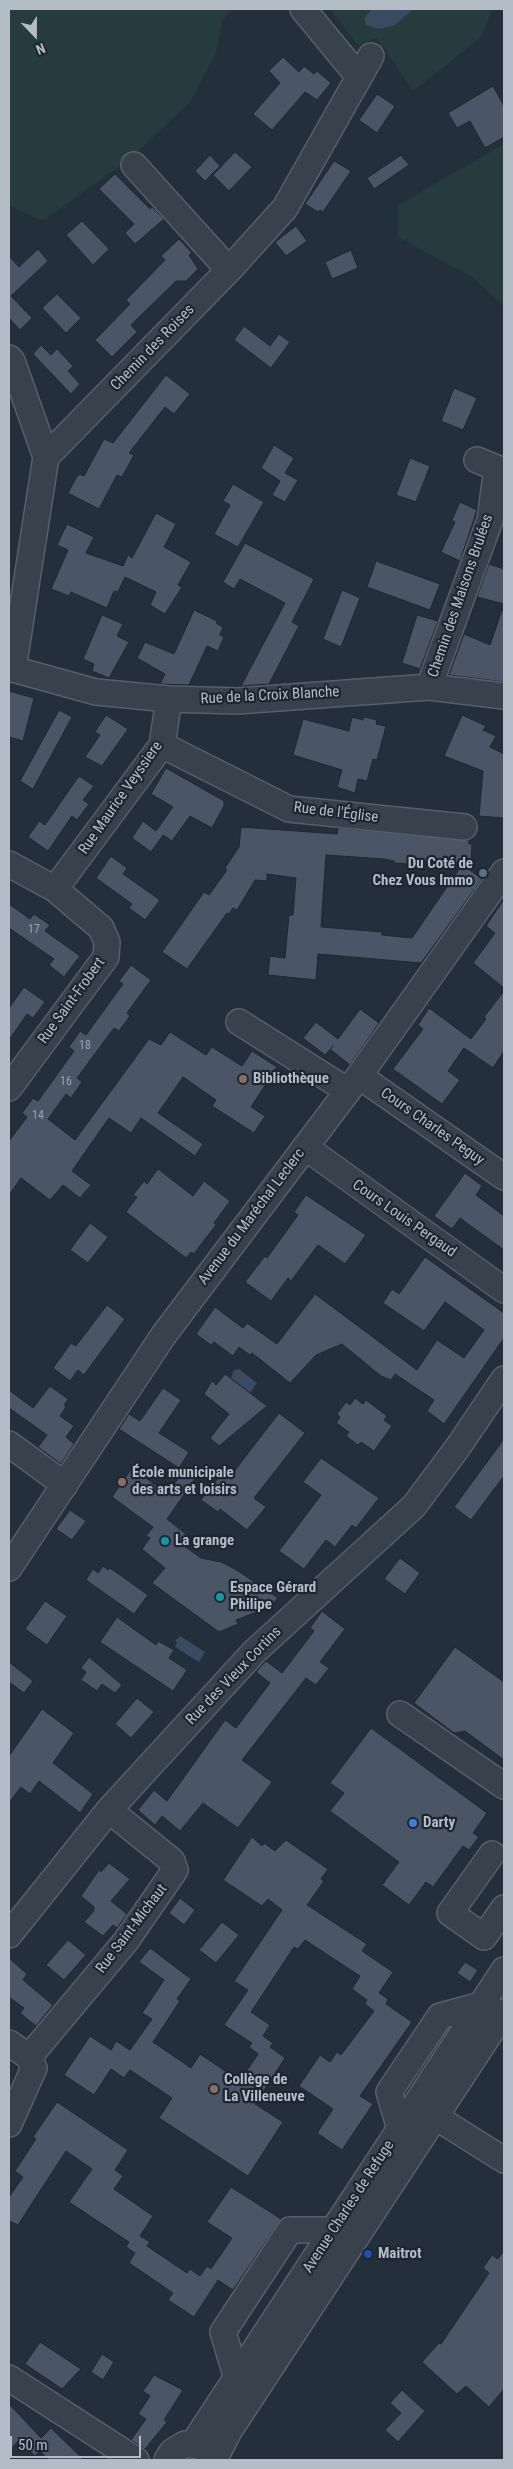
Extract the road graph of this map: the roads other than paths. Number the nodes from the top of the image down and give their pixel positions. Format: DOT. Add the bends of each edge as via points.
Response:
graph roads {
  1 [pos="302,9"];
  2 [pos="371,56"];
  3 [pos="359,77"];
  4 [pos="134,165"];
  5 [pos="229,270"];
  6 [pos="9,358"];
  7 [pos="46,457"];
  8 [pos="477,460"];
  9 [pos="11,668"];
  10 [pos="429,686"];
  11 [pos="504,696"];
  12 [pos="169,699"];
  13 [pos="162,745"];
  14 [pos="464,827"];
  15 [pos="9,864"];
  16 [pos="504,872"];
  17 [pos="55,889"];
  18 [pos="240,1022"];
  19 [pos="354,1084"];
  20 [pos="9,1088"];
  21 [pos="305,1147"];
  22 [pos="504,1177"];
  23 [pos="504,1290"];
  24 [pos="504,1380"];
  25 [pos="9,1444"];
  26 [pos="65,1485"];
  27 [pos="9,1568"];
  28 [pos="400,1714"];
  29 [pos="504,1786"];
  30 [pos="109,1810"];
  31 [pos="492,1854"];
  32 [pos="504,1908"];
  33 [pos="9,1935"];
  34 [pos="504,1970"];
  35 [pos="493,2009"];
  36 [pos="19,2050"];
  37 [pos="426,2110"];
  38 [pos="9,2124"];
  39 [pos="400,2129"];
  40 [pos="504,2160"];
  41 [pos="334,2230"];
  42 [pos="9,2378"];
  43 [pos="237,2379"];
  44 [pos="193,2444"];
  45 [pos="136,2460"];
  46 [pos="167,2460"];
  47 [pos="213,2460"];
  1 -- 3 [label="street"];
  2 -- 3 [label="street, Chemin des Roises"];
  3 -- 5 [label="street, Chemin des Roises" via="285,208"];
  4 -- 5 [label="street"];
  5 -- 7 [label="street, Chemin des Roises"];
  6 -- 7 [label="street"];
  7 -- 9 [label="street"];
  8 -- 10 [label="street, Chemin des Maisons Brulées" via="497,468 490,520"];
  9 -- 12 [label="street, Rue de la Croix Blanche" via="96,692"];
  10 -- 11 [label="street, Rue de la Croix Blanche"];
  10 -- 12 [label="street, Rue de la Croix Blanche" via="237,701"];
  12 -- 13 [label="street, Rue Maurice Veyssiere"];
  13 -- 14 [label="street, Rue de l'Église" via="289,809"];
  13 -- 17 [label="street, Rue Maurice Veyssiere"];
  15 -- 17 [label="street, Rue Saint-Frobert"];
  16 -- 19 [label="street, Avenue du Maréchal Leclerc"];
  17 -- 20 [label="street, Rue Saint-Frobert" via="101,928 107,942 106,957"];
  18 -- 19 [label="street, Cours Charles Peguy"];
  19 -- 21 [label="street, Avenue du Maréchal Leclerc"];
  19 -- 22 [label="street, Cours Charles Peguy"];
  21 -- 23 [label="street, Cours Louis Pergaud"];
  21 -- 26 [label="street, Avenue du Maréchal Leclerc" via="163,1336"];
  24 -- 30 [label="street, Rue des Vieux Cortins" via="414,1506 254,1652"];
  25 -- 26 [label="street"];
  26 -- 27 [label="street, Avenue du Maréchal Leclerc"];
  28 -- 29 [label="street"];
  30 -- 33 [label="street, Rue des Vieux Cortins"];
  30 -- 36 [label="street, Rue Saint-Michaut" via="172,1861 176,1870 126,1941"];
  31 -- 32 [label="street" via="450,1913 484,1937"];
  34 -- 35 [label="street, Avenue Charles de Refuge"];
  35 -- 37 [label="street, Avenue Charles de Refuge"];
  35 -- 39 [label="street" via="440,2016 389,2092"];
  36 -- 38 [label="street" via="34,2068"];
  37 -- 39 [label="street, Avenue Charles de Refuge"];
  37 -- 40 [label="street"];
  37 -- 47 [label="street, Avenue Charles de Refuge"];
  39 -- 41 [label="street, Avenue Charles de Refuge"];
  41 -- 43 [label="street, Avenue Charles de Refuge"];
  41 -- 43 [label="street" via="290,2230 223,2332"];
  42 -- 45 [label="street"];
  43 -- 44 [label="street, Avenue Charles de Refuge"];
  44 -- 46 [label="street" via="178,2447"];
  44 -- 47 [label="street" via="206,2450"];
}
